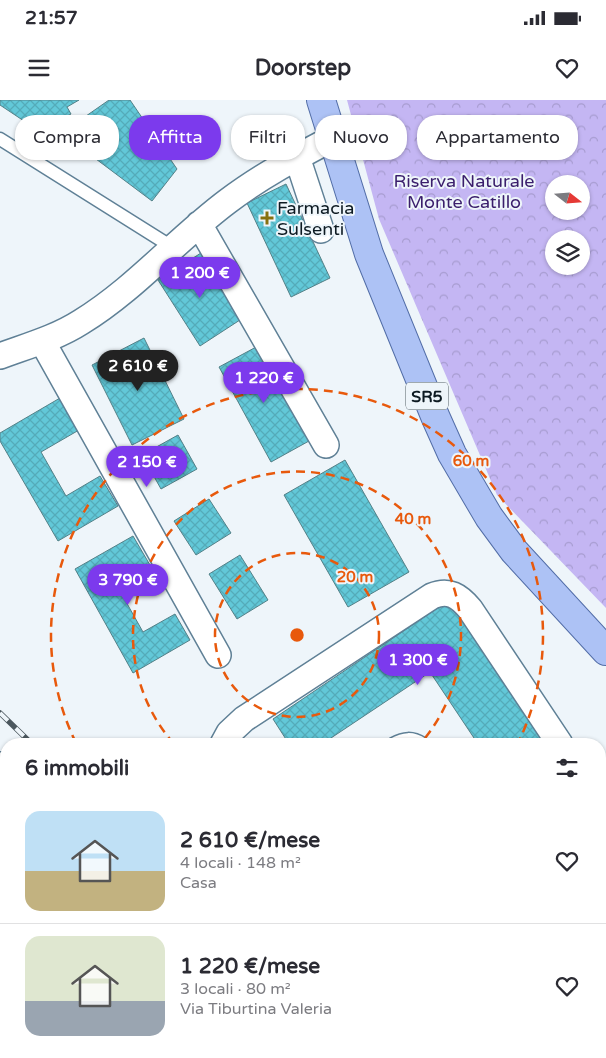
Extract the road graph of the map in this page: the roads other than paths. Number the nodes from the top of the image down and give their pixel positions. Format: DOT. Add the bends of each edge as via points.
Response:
graph roads {
  1 [pos="321,100"];
  2 [pos="326,115"];
  3 [pos="0,139"];
  4 [pos="292,160"];
  5 [pos="298,160"];
  6 [pos="340,160"];
  7 [pos="199,224"];
  8 [pos="321,230"];
  9 [pos="172,248"];
  10 [pos="42,341"];
  11 [pos="0,356"];
  12 [pos="326,445"];
  13 [pos="606,651"];
  14 [pos="218,655"];
  15 [pos="226,738"];
  16 [pos="556,738"];
  1 -- 2 [label="main road, SR5"];
  3 -- 9 [label="lane"];
  4 -- 7 [label="street" via="254,182"];
  5 -- 8 [label="street"];
  6 -- 13 [label="main road, SR5" via="369,254 435,416 464,476 514,551"];
  7 -- 9 [label="street"];
  7 -- 12 [label="street"];
  9 -- 10 [label="street" via="100,309 70,329"];
  10 -- 11 [label="street"];
  10 -- 14 [label="street"];
  15 -- 16 [label="street" via="244,719 432,596 451,593 470,609"];
}
